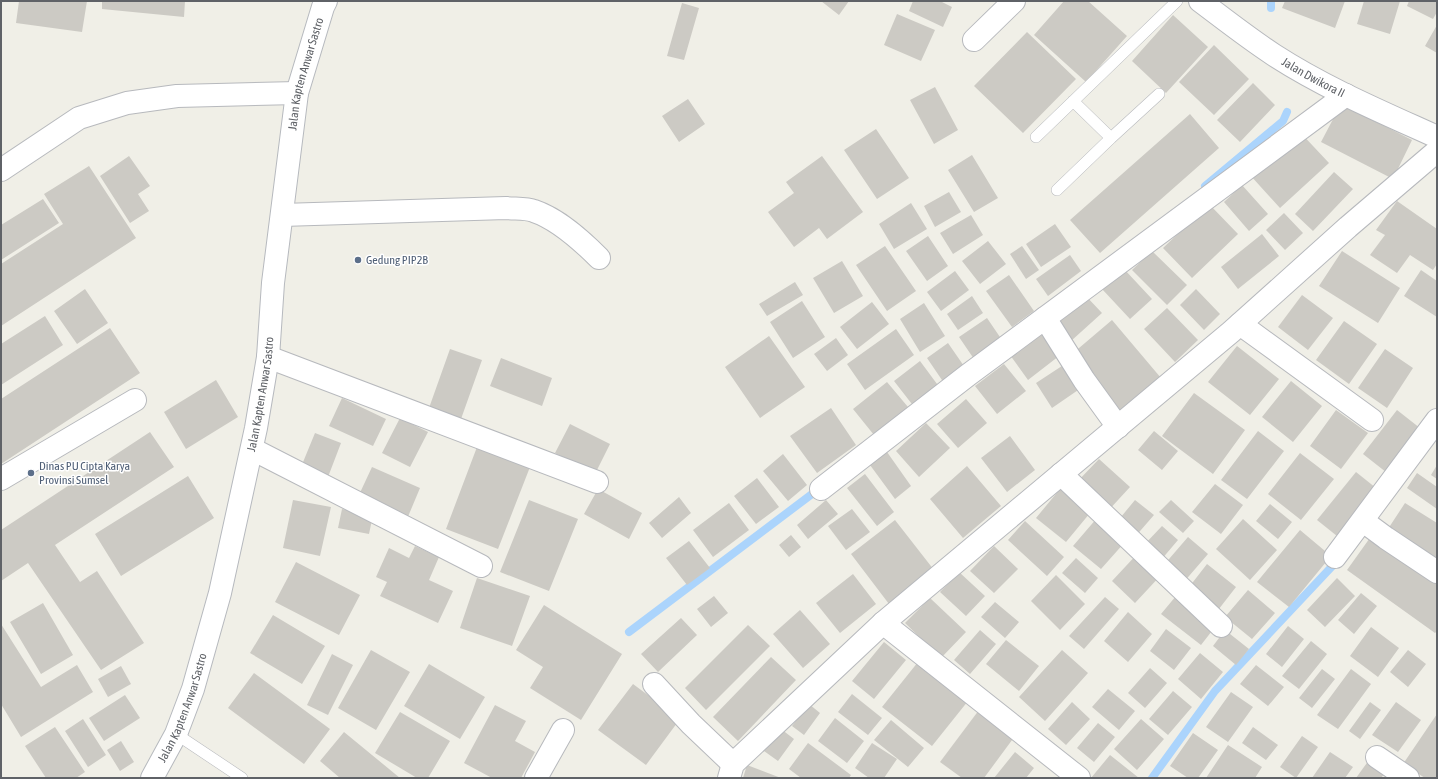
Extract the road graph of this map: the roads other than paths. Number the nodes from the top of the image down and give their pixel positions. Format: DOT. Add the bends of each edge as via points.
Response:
graph roads {
  1 [pos="326,1"];
  2 [pos="1014,1"];
  3 [pos="1177,1"];
  4 [pos="1200,1"];
  5 [pos="974,40"];
  6 [pos="297,93"];
  7 [pos="1159,94"];
  8 [pos="1346,95"];
  9 [pos="1073,101"];
  10 [pos="1036,137"];
  11 [pos="1437,137"];
  12 [pos="1111,138"];
  13 [pos="1437,151"];
  14 [pos="1,170"];
  15 [pos="1057,190"];
  16 [pos="282,215"];
  17 [pos="599,258"];
  18 [pos="1045,318"];
  19 [pos="1240,324"];
  20 [pos="268,357"];
  21 [pos="136,400"];
  22 [pos="1372,420"];
  23 [pos="1437,420"];
  24 [pos="1118,427"];
  25 [pos="252,449"];
  26 [pos="1061,474"];
  27 [pos="1,479"];
  28 [pos="597,482"];
  29 [pos="821,489"];
  30 [pos="1365,522"];
  31 [pos="1335,557"];
  32 [pos="481,566"];
  33 [pos="1437,572"];
  34 [pos="883,623"];
  35 [pos="1221,626"];
  36 [pos="654,684"];
  37 [pos="563,730"];
  38 [pos="176,734"];
  39 [pos="1377,757"];
  40 [pos="731,771"];
  41 [pos="152,778"];
  42 [pos="242,778"];
  43 [pos="536,778"];
  44 [pos="1079,778"];
  45 [pos="1408,778"];
  1 -- 6 [label="street, Jalan Kapten Anwar Sastro"];
  2 -- 5 [label="street"];
  3 -- 9 [label="lane"];
  4 -- 8 [label="street, Jalan Dwikora II" via="1274,55"];
  6 -- 14 [label="street" via="177,96 127,103 79,118"];
  6 -- 16 [label="street, Jalan Kapten Anwar Sastro"];
  7 -- 12 [label="lane"];
  8 -- 11 [label="street, Jalan Dwikora II"];
  8 -- 18 [label="street"];
  9 -- 10 [label="lane"];
  9 -- 12 [label="lane"];
  12 -- 15 [label="lane"];
  13 -- 19 [label="street"];
  16 -- 17 [label="street" via="506,208 533,210 576,235"];
  16 -- 20 [label="street, Jalan Kapten Anwar Sastro" via="273,283"];
  18 -- 24 [label="street" via="1084,380"];
  18 -- 29 [label="street"];
  19 -- 22 [label="street"];
  19 -- 24 [label="street"];
  20 -- 25 [label="street, Jalan Kapten Anwar Sastro"];
  20 -- 28 [label="street"];
  21 -- 27 [label="street"];
  23 -- 30 [label="street"];
  24 -- 26 [label="street"];
  25 -- 32 [label="street"];
  25 -- 38 [label="street, Jalan Kapten Anwar Sastro" via="220,593 193,689"];
  26 -- 34 [label="street"];
  26 -- 35 [label="street"];
  30 -- 31 [label="street"];
  30 -- 33 [label="street"];
  34 -- 40 [label="street"];
  34 -- 44 [label="street"];
  36 -- 40 [label="street"];
  37 -- 43 [label="street"];
  38 -- 41 [label="street, Jalan Kapten Anwar Sastro"];
  38 -- 42 [label="lane"];
  39 -- 45 [label="street"];
}
